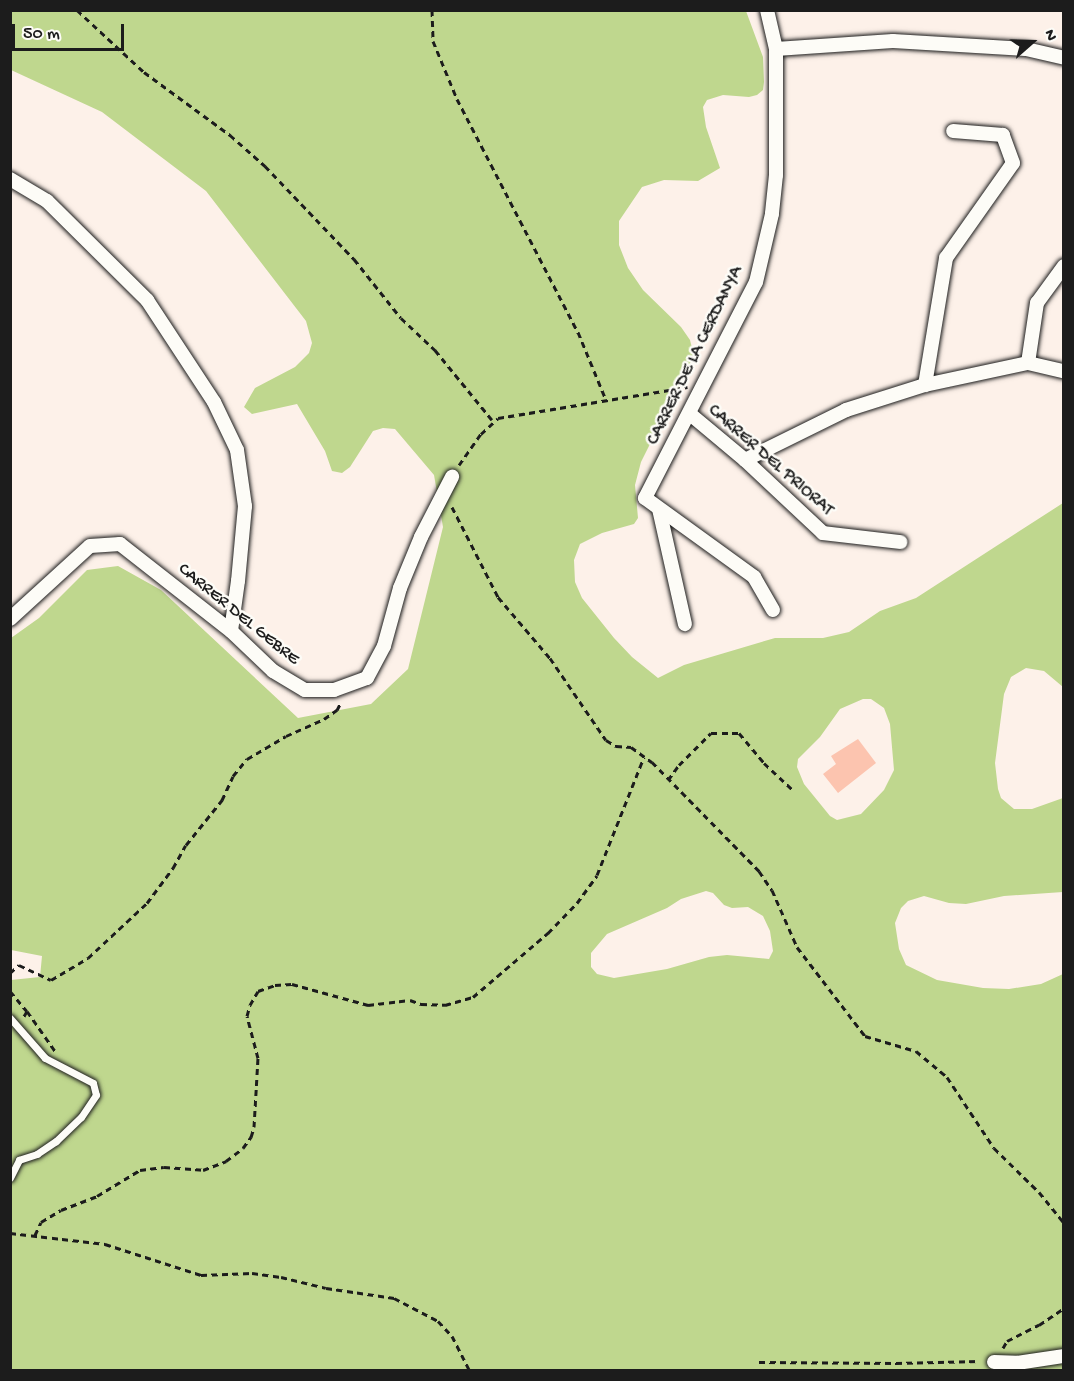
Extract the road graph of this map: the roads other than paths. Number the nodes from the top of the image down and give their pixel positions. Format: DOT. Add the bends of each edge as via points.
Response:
graph roads {
  1 [pos="767,10"];
  2 [pos="776,49"];
  3 [pos="1064,58"];
  4 [pos="953,131"];
  5 [pos="10,179"];
  6 [pos="1064,266"];
  7 [pos="1028,363"];
  8 [pos="1064,371"];
  9 [pos="925,385"];
  10 [pos="690,414"];
  11 [pos="745,460"];
  12 [pos="452,477"];
  13 [pos="659,509"];
  14 [pos="900,542"];
  15 [pos="773,610"];
  16 [pos="10,619"];
  17 [pos="685,624"];
  18 [pos="231,631"];
  19 [pos="13,1018"];
  20 [pos="10,1178"];
  21 [pos="1064,1356"];
  22 [pos="994,1362"];
  1 -- 2 [label="street, CARRER DE LA CERDANYA"];
  2 -- 3 [label="street" via="892,40 1026,49"];
  2 -- 10 [label="street, CARRER DE LA CERDANYA" via="776,175 772,214 756,282"];
  4 -- 9 [label="street" via="1003,135 1013,163 946,258"];
  5 -- 18 [label="street" via="47,201 147,300 214,402 237,450 244,506"];
  6 -- 7 [label="street" via="1037,303"];
  7 -- 8 [label="street"];
  7 -- 9 [label="street"];
  9 -- 11 [label="street" via="846,410"];
  10 -- 11 [label="street, CARRER DEL PRIORAT"];
  10 -- 13 [label="street, CARRER DE LA CERDANYA" via="645,498"];
  11 -- 14 [label="street, CARRER DEL PRIORAT" via="823,533"];
  12 -- 18 [label="street, CARRER DEL GEBRE" via="421,537 400,588 384,645 367,678 334,690 305,690 273,671"];
  13 -- 15 [label="street" via="754,577"];
  13 -- 17 [label="street"];
  16 -- 18 [label="street, CARRER DEL GEBRE" via="90,546 120,544"];
  19 -- 20 [label="lane" via="45,1058 93,1083 96,1095 81,1117 56,1140 37,1154 19,1160"];
  21 -- 22 [label="street" via="1017,1364"];
}
